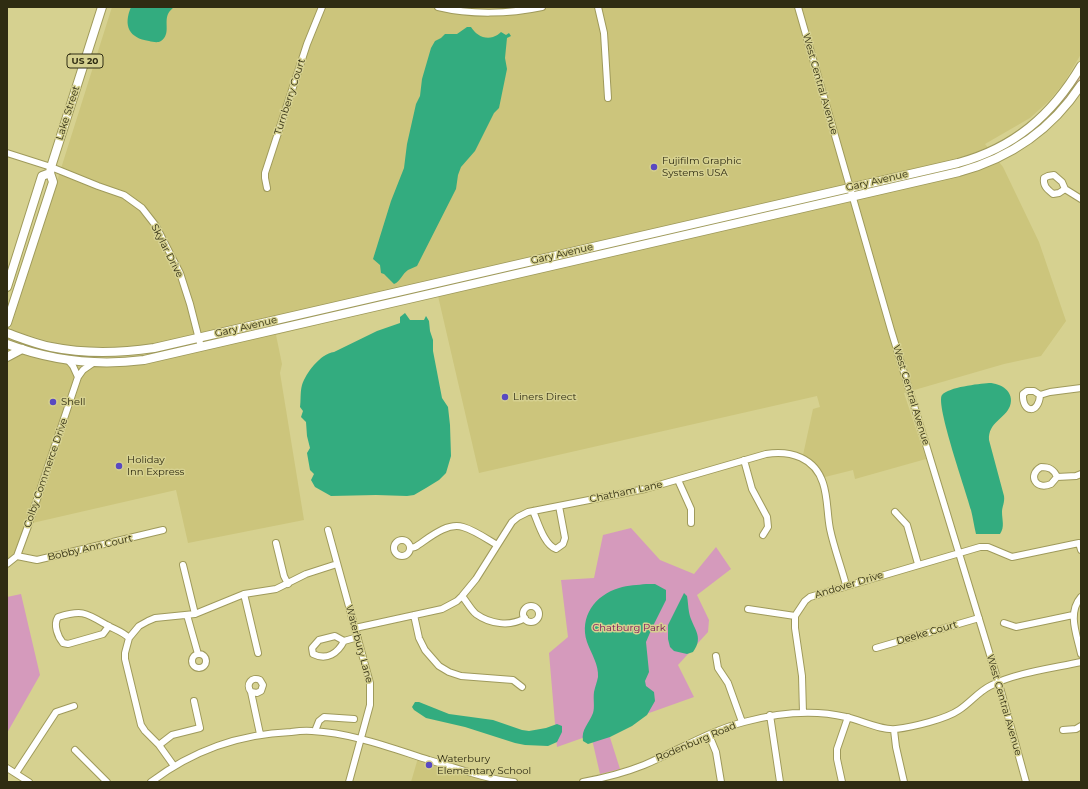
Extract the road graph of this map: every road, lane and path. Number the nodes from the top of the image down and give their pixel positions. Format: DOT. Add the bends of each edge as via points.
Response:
graph roads {
  1 [pos="102,7"];
  2 [pos="322,7"];
  3 [pos="438,7"];
  4 [pos="542,7"];
  5 [pos="598,7"];
  6 [pos="798,7"];
  7 [pos="1081,66"];
  8 [pos="1081,85"];
  9 [pos="608,98"];
  10 [pos="7,153"];
  11 [pos="50,170"];
  12 [pos="267,188"];
  13 [pos="850,188"];
  14 [pos="1065,189"];
  15 [pos="853,197"];
  16 [pos="1081,199"];
  17 [pos="7,287"];
  18 [pos="7,323"];
  19 [pos="7,333"];
  20 [pos="199,338"];
  21 [pos="7,344"];
  22 [pos="201,347"];
  23 [pos="22,349"];
  24 [pos="7,357"];
  25 [pos="68,360"];
  26 [pos="93,363"];
  27 [pos="78,378"];
  28 [pos="1081,388"];
  29 [pos="1040,395"];
  30 [pos="744,460"];
  31 [pos="1081,474"];
  32 [pos="1057,477"];
  33 [pos="678,480"];
  34 [pos="559,506"];
  35 [pos="533,511"];
  36 [pos="895,512"];
  37 [pos="691,523"];
  38 [pos="163,530"];
  39 [pos="328,530"];
  40 [pos="763,535"];
  41 [pos="276,543"];
  42 [pos="497,545"];
  43 [pos="1080,547"];
  44 [pos="410,548"];
  45 [pos="959,552"];
  46 [pos="17,556"];
  47 [pos="7,564"];
  48 [pos="337,564"];
  49 [pos="918,564"];
  50 [pos="183,565"];
  51 [pos="288,584"];
  52 [pos="846,585"];
  53 [pos="244,594"];
  54 [pos="462,596"];
  55 [pos="1081,597"];
  56 [pos="748,609"];
  57 [pos="195,614"];
  58 [pos="187,615"];
  59 [pos="414,615"];
  60 [pos="1073,615"];
  61 [pos="795,616"];
  62 [pos="525,618"];
  63 [pos="979,618"];
  64 [pos="1004,623"];
  65 [pos="109,626"];
  66 [pos="355,628"];
  67 [pos="358,637"];
  68 [pos="129,638"];
  69 [pos="344,641"];
  70 [pos="876,648"];
  71 [pos="258,653"];
  72 [pos="198,654"];
  73 [pos="1081,654"];
  74 [pos="716,656"];
  75 [pos="1081,662"];
  76 [pos="998,682"];
  77 [pos="522,687"];
  78 [pos="251,692"];
  79 [pos="194,701"];
  80 [pos="74,706"];
  81 [pos="803,713"];
  82 [pos="770,715"];
  83 [pos="848,717"];
  84 [pos="354,719"];
  85 [pos="742,722"];
  86 [pos="1081,726"];
  87 [pos="894,730"];
  88 [pos="1063,730"];
  89 [pos="315,731"];
  90 [pos="260,734"];
  91 [pos="709,735"];
  92 [pos="361,739"];
  93 [pos="159,745"];
  94 [pos="75,750"];
  95 [pos="174,766"];
  96 [pos="7,768"];
  97 [pos="16,774"];
  98 [pos="610,780"];
  99 [pos="29,782"];
  100 [pos="107,782"];
  101 [pos="151,782"];
  102 [pos="349,782"];
  103 [pos="514,782"];
  104 [pos="583,782"];
  105 [pos="721,782"];
  106 [pos="780,782"];
  107 [pos="842,782"];
  108 [pos="904,782"];
  109 [pos="1026,782"];
  1 -- 11 [label="main road, Lake Street / US 20"];
  2 -- 12 [label="street, Turnberry Court" via="307,44 265,173"];
  3 -- 4 [label="street" via="489,13"];
  5 -- 9 [label="street" via="605,44"];
  6 -- 13 [label="street, West Central Avenue"];
  7 -- 13 [label="main road, Gary Avenue" via="1046,114 1002,146 963,162"];
  8 -- 15 [label="main road, Gary Avenue" via="1048,125 1005,155 968,170"];
  10 -- 11 [label="street, Skylar Drive"];
  11 -- 17 [label="main road, Lake Street / US 20" via="42,176"];
  11 -- 18 [label="main road, Lake Street / US 20" via="53,182"];
  11 -- 20 [label="street, Skylar Drive" via="124,195 142,208 156,226 180,273"];
  13 -- 15 [label="street, West Central Avenue"];
  13 -- 20 [label="main road, Gary Avenue"];
  14 -- 16 [label="street"];
  15 -- 22 [label="main road, Gary Avenue"];
  15 -- 45 [label="street, West Central Avenue"];
  19 -- 20 [label="main road, Gary Avenue" via="50,347 105,352 154,348"];
  20 -- 22 [label="street, Skylar Drive"];
  21 -- 23 [label="main road, Gary Avenue"];
  22 -- 26 [label="main road, Gary Avenue" via="144,360"];
  23 -- 24 [label="main road"];
  23 -- 25 [label="main road, Gary Avenue"];
  25 -- 26 [label="main road, Gary Avenue"];
  25 -- 27 [label="street"];
  26 -- 27 [label="street, Colby Commerce Drive" via="83,370"];
  27 -- 46 [label="street, Colby Commerce Drive"];
  28 -- 29 [label="street"];
  30 -- 33 [label="street, Chatham Lane"];
  30 -- 40 [label="street" via="752,490 767,517 768,527"];
  30 -- 52 [label="street, Chatham Lane" via="784,452 808,461 814,467 823,482 830,530"];
  31 -- 32 [label="street"];
  33 -- 34 [label="street, Chatham Lane"];
  33 -- 37 [label="street" via="691,509"];
  34 -- 35 [label="street, Chatham Lane"];
  34 -- 35 [label="street" via="565,538 564,544 556,549 547,542"];
  35 -- 42 [label="street, Chatham Lane" via="512,522"];
  36 -- 49 [label="street" via="907,525"];
  38 -- 46 [label="street, Bobby Ann Court" via="37,560"];
  39 -- 48 [label="street, Waterbury Lane"];
  41 -- 51 [label="street"];
  42 -- 44 [label="street" via="464,527 455,527 442,530"];
  42 -- 54 [label="street, Chatham Lane"];
  43 -- 45 [label="street, Andover Drive" via="1012,557 986,547"];
  45 -- 49 [label="street, Andover Drive"];
  45 -- 63 [label="street, West Central Avenue"];
  46 -- 47 [label="street"];
  48 -- 51 [label="street" via="306,574"];
  48 -- 66 [label="street, Waterbury Lane"];
  49 -- 52 [label="street, Andover Drive"];
  50 -- 57 [label="street"];
  51 -- 53 [label="street"];
  52 -- 61 [label="street, Andover Drive" via="810,596"];
  53 -- 57 [label="street"];
  53 -- 71 [label="street"];
  54 -- 59 [label="street, Chatham Lane" via="442,609"];
  54 -- 62 [label="street" via="476,613 494,622 519,622"];
  55 -- 60 [label="street" via="1076,602"];
  56 -- 61 [label="street"];
  57 -- 58 [label="street"];
  58 -- 68 [label="street" via="155,618 141,624"];
  58 -- 72 [label="street"];
  59 -- 66 [label="street, Chatham Lane"];
  59 -- 77 [label="street" via="424,650 439,666 461,676 512,680"];
  60 -- 64 [label="street" via="1016,627"];
  60 -- 73 [label="street"];
  61 -- 81 [label="street" via="802,676"];
  63 -- 70 [label="street, Deeke Court"];
  63 -- 76 [label="street, West Central Avenue"];
  65 -- 65 [label="street" via="103,634 68,644 59,638 55,625 58,617 79,612 86,613"];
  65 -- 68 [label="street"];
  66 -- 67 [label="street, Waterbury Lane"];
  67 -- 69 [label="street"];
  67 -- 92 [label="street, Waterbury Lane" via="368,670 371,693"];
  68 -- 93 [label="street" via="125,659 140,721 145,731"];
  69 -- 69 [label="street" via="337,652 326,657 313,654 312,648 319,640 335,636"];
  74 -- 85 [label="street" via="718,668 728,683"];
  75 -- 76 [label="street, Rodenburg Road"];
  76 -- 87 [label="street, Rodenburg Road" via="951,714"];
  76 -- 109 [label="street, West Central Avenue"];
  78 -- 90 [label="street"];
  79 -- 93 [label="street" via="200,728 172,735"];
  80 -- 97 [label="street" via="56,712"];
  81 -- 82 [label="street, Rodenburg Road"];
  81 -- 83 [label="street, Rodenburg Road" via="830,713"];
  82 -- 85 [label="street, Rodenburg Road"];
  82 -- 106 [label="street"];
  83 -- 87 [label="street, Rodenburg Road"];
  83 -- 107 [label="street" via="837,759"];
  84 -- 89 [label="street" via="324,717 319,721"];
  85 -- 91 [label="street, Rodenburg Road"];
  86 -- 88 [label="street"];
  87 -- 108 [label="street"];
  89 -- 90 [label="street"];
  89 -- 92 [label="street"];
  90 -- 95 [label="street" via="211,748"];
  91 -- 98 [label="street, Rodenburg Road"];
  91 -- 105 [label="street" via="716,752"];
  92 -- 102 [label="street, Waterbury Lane"];
  92 -- 103 [label="street"];
  93 -- 95 [label="street"];
  94 -- 100 [label="street"];
  95 -- 101 [label="street"];
  96 -- 97 [label="street"];
  97 -- 99 [label="street"];
  98 -- 104 [label="street, Rodenburg Road"];
}
